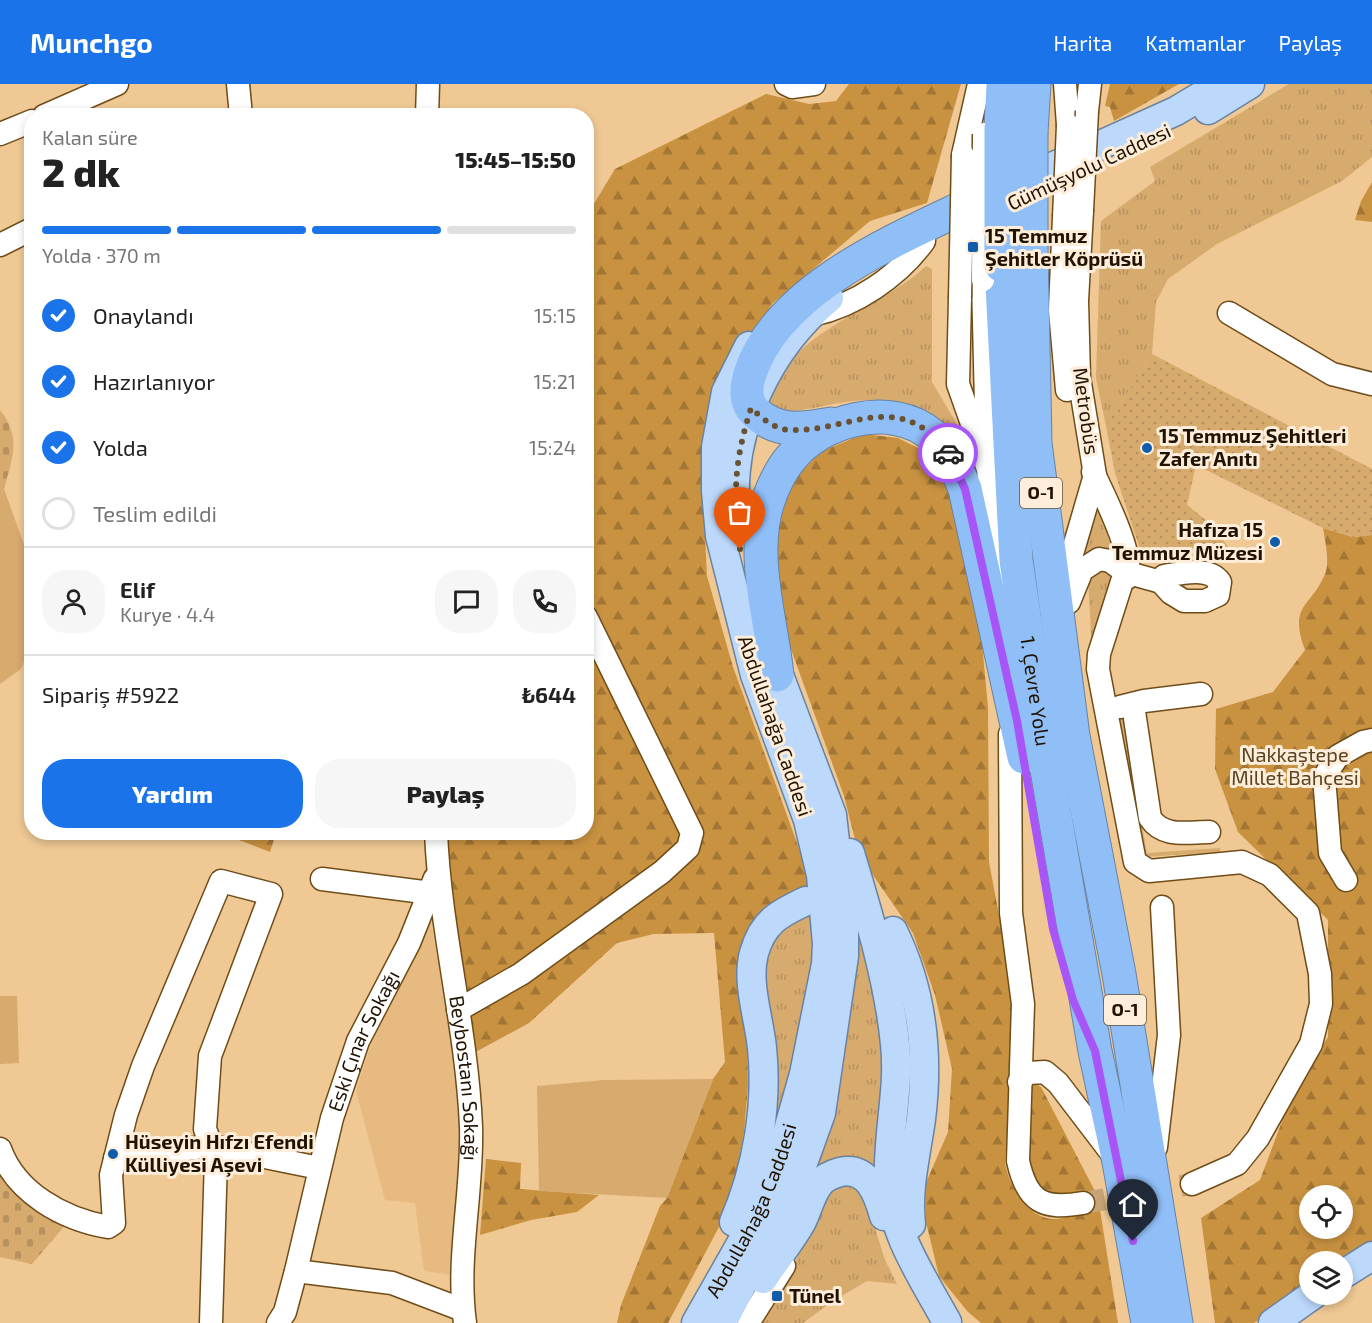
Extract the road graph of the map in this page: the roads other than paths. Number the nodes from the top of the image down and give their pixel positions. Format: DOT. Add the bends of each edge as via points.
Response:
graph roads {
  1 [pos="117,84"];
  2 [pos="238,84"];
  3 [pos="428,84"];
  4 [pos="786,84"];
  5 [pos="814,84"];
  6 [pos="981,84"];
  7 [pos="1003,84"];
  8 [pos="1034,84"];
  9 [pos="1065,84"];
  10 [pos="1090,84"];
  11 [pos="1207,84"];
  12 [pos="1221,84"];
  13 [pos="1250,84"];
  14 [pos="62,108"];
  15 [pos="240,108"];
  16 [pos="427,108"];
  17 [pos="24,124"];
  18 [pos="1005,131"];
  19 [pos="0,134"];
  20 [pos="1105,144"];
  21 [pos="970,204"];
  22 [pos="936,212"];
  23 [pos="1073,214"];
  24 [pos="24,234"];
  25 [pos="924,241"];
  26 [pos="0,245"];
  27 [pos="992,273"];
  28 [pos="1229,313"];
  29 [pos="1372,384"];
  30 [pos="751,408"];
  31 [pos="845,422"];
  32 [pos="988,469"];
  33 [pos="1095,475"];
  34 [pos="1128,572"];
  35 [pos="1161,582"];
  36 [pos="1069,602"];
  37 [pos="594,633"];
  38 [pos="766,675"];
  39 [pos="1201,694"];
  40 [pos="1133,705"];
  41 [pos="1104,708"];
  42 [pos="1013,709"];
  43 [pos="1073,736"];
  44 [pos="1372,740"];
  45 [pos="832,815"];
  46 [pos="1209,832"];
  47 [pos="436,840"];
  48 [pos="438,871"];
  49 [pos="322,879"];
  50 [pos="1346,880"];
  51 [pos="430,893"];
  52 [pos="806,901"];
  53 [pos="1162,907"];
  54 [pos="893,931"];
  55 [pos="458,1010"];
  56 [pos="1095,1051"];
  57 [pos="1019,1082"];
  58 [pos="211,1146"];
  59 [pos="0,1149"];
  60 [pos="115,1158"];
  61 [pos="1119,1162"];
  62 [pos="319,1168"];
  63 [pos="1152,1181"];
  64 [pos="1192,1184"];
  65 [pos="1083,1203"];
  66 [pos="802,1221"];
  67 [pos="1372,1256"];
  68 [pos="1353,1268"];
  69 [pos="296,1270"];
  70 [pos="922,1276"];
  71 [pos="1156,1289"];
  72 [pos="1299,1305"];
  73 [pos="464,1316"];
  74 [pos="948,1322"];
  75 [pos="211,1323"];
  76 [pos="278,1323"];
  77 [pos="690,1323"];
  78 [pos="696,1323"];
  79 [pos="722,1323"];
  80 [pos="736,1323"];
  81 [pos="748,1323"];
  82 [pos="1148,1323"];
  83 [pos="1176,1323"];
  84 [pos="1273,1323"];
  1 -- 14 [label="street"];
  2 -- 15 [label="street"];
  3 -- 16 [label="street"];
  4 -- 5 [label="street"];
  6 -- 18 [label="street"];
  6 -- 32 [label="street, bridge" via="963,155 958,384"];
  7 -- 18 [label="highway, 1. Çevre Yolu / O-1"];
  8 -- 18 [label="highway, 1. Çevre Yolu / O-1"];
  9 -- 23 [label="street, bridge"];
  10 -- 23 [label="street, Metrobüs, bridge"];
  11 -- 20 [label="street" via="1124,125"];
  12 -- 20 [label="main road, Gümüşyolu Caddesi" via="1176,111"];
  13 -- 25 [label="main road, Gümüşyolu Caddesi" via="1134,150"];
  17 -- 19 [label="street"];
  18 -- 27 [label="highway, 1. Çevre Yolu / O-1, bridge"];
  18 -- 43 [label="highway, 1. Çevre Yolu / O-1, bridge" via="1031,249 1035,443"];
  20 -- 21 [label="main road, Gümüşyolu Caddesi"];
  21 -- 22 [label="main road, Gümüşyolu Caddesi"];
  21 -- 30 [label="highway" via="901,236 818,286 785,319 754,363 745,390"];
  22 -- 38 [label="main road, Abdullahağa Caddesi" via="884,232 810,276 745,350 726,392 717,447 720,536"];
  23 -- 33 [label="street, Metrobüs / O-1" via="1079,377"];
  24 -- 26 [label="street"];
  25 -- 30 [label="main road, Abdullahağa Caddesi" via="856,278 808,316 762,381"];
  27 -- 32 [label="street"];
  27 -- 56 [label="highway, 1. Çevre Yolu / O-1" via="1016,560"];
  28 -- 29 [label="street" via="1332,374"];
  30 -- 31 [label="highway" via="765,422 789,430"];
  30 -- 38 [label="main road, Abdullahağa Caddesi" via="735,475 735,503 742,566 763,631"];
  31 -- 38 [label="highway" via="790,458 768,501 761,527 760,561"];
  31 -- 42 [label="highway" via="881,415 915,424 932,435 951,458 965,489"];
  32 -- 42 [label="street"];
  33 -- 34 [label="street" via="1123,544"];
  33 -- 36 [label="street, Metrobüs / O-1" via="1072,554"];
  34 -- 35 [label="street"];
  34 -- 36 [label="street" via="1099,559 1082,570"];
  34 -- 41 [label="street" via="1099,654 1098,678"];
  36 -- 43 [label="street, Metrobüs / O-1"];
  37 -- 55 [label="street" via="692,833 687,848 662,872 521,974"];
  38 -- 45 [label="main road, Abdullahağa Caddesi"];
  38 -- 78 [label="main road, Abdullahağa Caddesi" via="821,875 826,963 804,1074 781,1155 755,1219"];
  39 -- 40 [label="street" via="1144,700"];
  40 -- 41 [label="street"];
  40 -- 46 [label="street" via="1150,818 1157,829 1168,832"];
  41 -- 64 [label="street" via="1135,862 1149,872 1242,862 1270,875 1308,914 1320,974 1321,1004 1311,1044 1258,1138 1237,1164"];
  42 -- 56 [label="highway" via="1053,929 1073,1000"];
  42 -- 57 [label="street" via="1011,913 1023,1004"];
  43 -- 63 [label="highway, 1. Çevre Yolu / O-1" via="1119,974"];
  44 -- 50 [label="street" via="1338,756 1324,777 1330,853"];
  45 -- 70 [label="main road" via="846,841 861,889 889,1006 896,1045 889,1180 895,1216"];
  45 -- 79 [label="main road, Abdullahağa Caddesi" via="844,956 821,1113 798,1177"];
  47 -- 48 [label="street, Beybostanı Sokağı"];
  48 -- 51 [label="street, Eski Çınar Sokağı"];
  48 -- 55 [label="street, Beybostanı Sokağı"];
  49 -- 51 [label="street"];
  51 -- 62 [label="street, Eski Çınar Sokağı" via="358,1041"];
  52 -- 77 [label="main road" via="766,924 754,952 751,969 762,1050 759,1134 745,1197"];
  53 -- 63 [label="street" via="1169,1035"];
  54 -- 70 [label="main road" via="919,1007 924,1046 925,1083 908,1198"];
  55 -- 73 [label="street, Beybostanı Sokağı" via="471,1128"];
  56 -- 61 [label="highway, 1. Çevre Yolu / O-1"];
  57 -- 61 [label="street" via="1028,1073 1046,1072"];
  57 -- 65 [label="street" via="1018,1161 1030,1195 1057,1208"];
  58 -- 60 [label="street"];
  58 -- 60 [label="street" via="205,1130 210,1056 271,894 221,882 143,1066"];
  58 -- 62 [label="street"];
  58 -- 75 [label="street" via="216,1158"];
  59 -- 60 [label="street" via="7,1167 38,1200 91,1224 108,1227 114,1223 111,1175"];
  61 -- 71 [label="highway, 1. Çevre Yolu / O-1"];
  62 -- 69 [label="street, Eski Çınar Sokağı"];
  63 -- 71 [label="highway, 1. Çevre Yolu / O-1"];
  66 -- 74 [label="main road" via="820,1182 847,1171 865,1178 874,1186 889,1234 913,1285"];
  66 -- 80 [label="main road"];
  66 -- 81 [label="street" via="799,1238"];
  67 -- 68 [label="main road"];
  69 -- 73 [label="street" via="392,1283"];
  69 -- 76 [label="street, Eski Çınar Sokağı" via="285,1312"];
  70 -- 74 [label="main road"];
  71 -- 82 [label="highway, O-1"];
  71 -- 83 [label="highway, O-1"];
  72 -- 84 [label="main road"];
}
